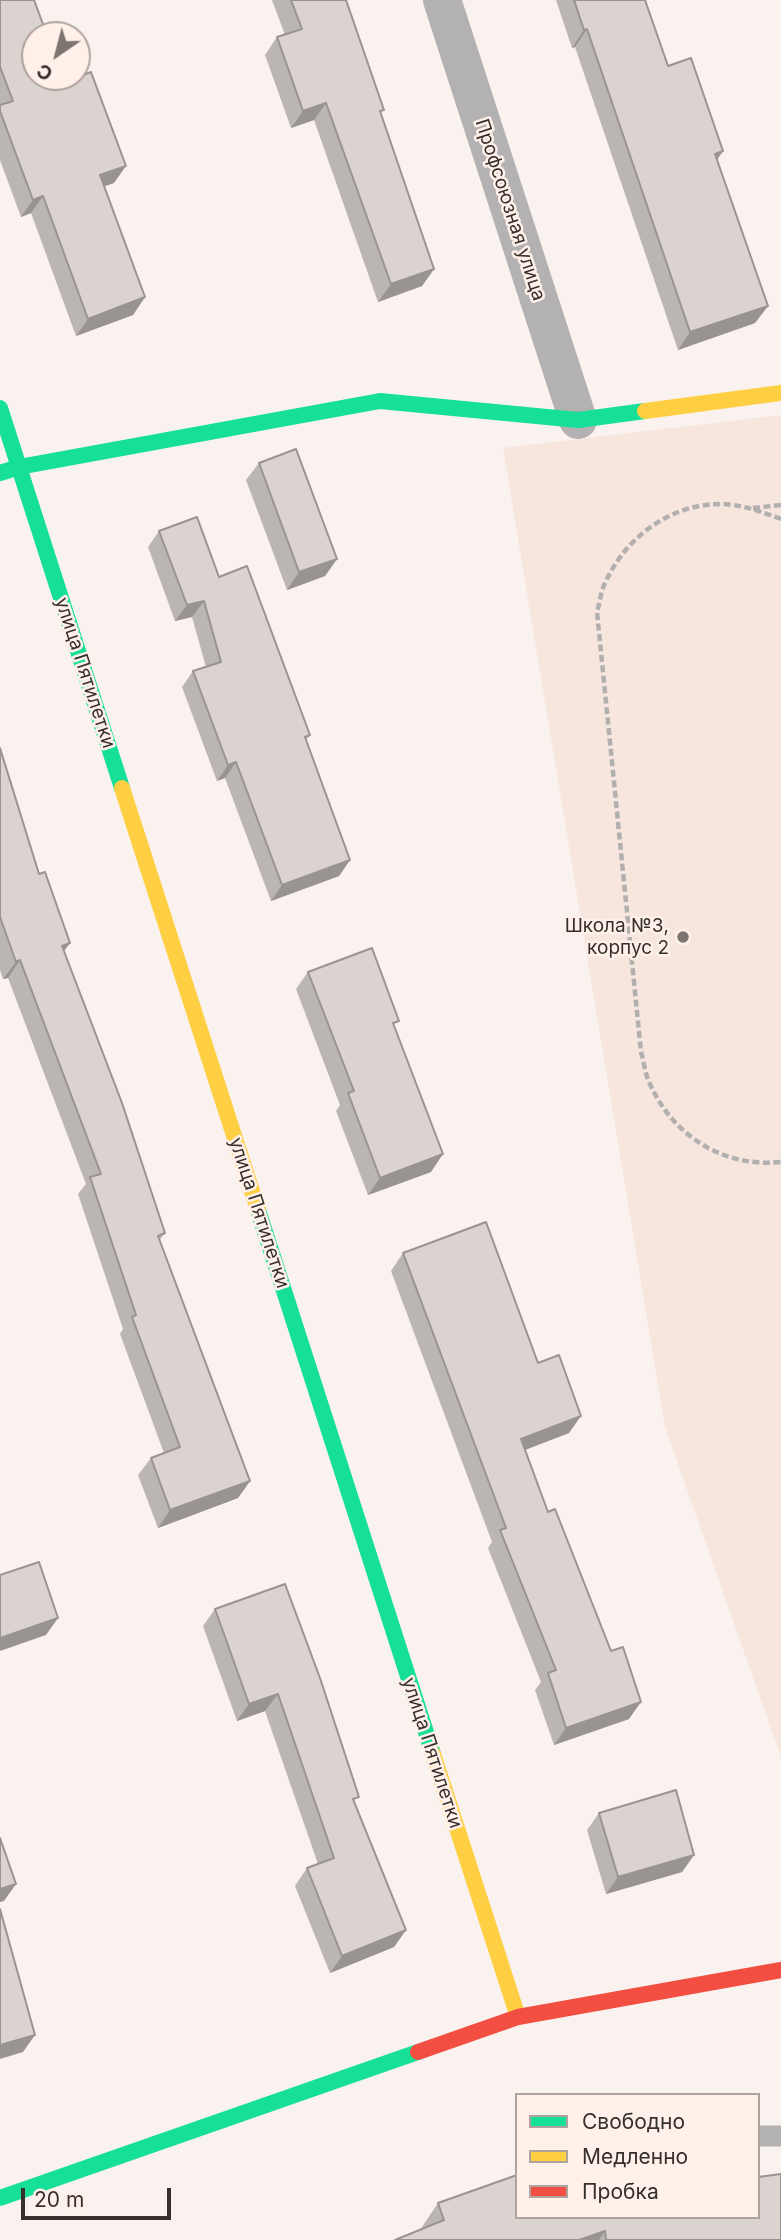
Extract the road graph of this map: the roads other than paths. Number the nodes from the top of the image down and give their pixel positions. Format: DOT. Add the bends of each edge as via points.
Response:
graph roads {
  1 [pos="442,0"];
  2 [pos="781,393"];
  3 [pos="0,408"];
  4 [pos="578,420"];
  5 [pos="19,467"];
  6 [pos="0,472"];
  7 [pos="781,1970"];
  8 [pos="518,2017"];
  9 [pos="760,2136"];
  10 [pos="781,2136"];
  11 [pos="0,2198"];
  1 -- 4 [label="street, Профсоюзная улица"];
  2 -- 4 [label="street"];
  3 -- 5 [label="street, улица Пятилетки"];
  4 -- 5 [label="street" via="380,401"];
  5 -- 6 [label="street"];
  5 -- 8 [label="street, улица Пятилетки"];
  7 -- 8 [label="street"];
  8 -- 11 [label="street"];
  9 -- 10 [label="lane"];
}
